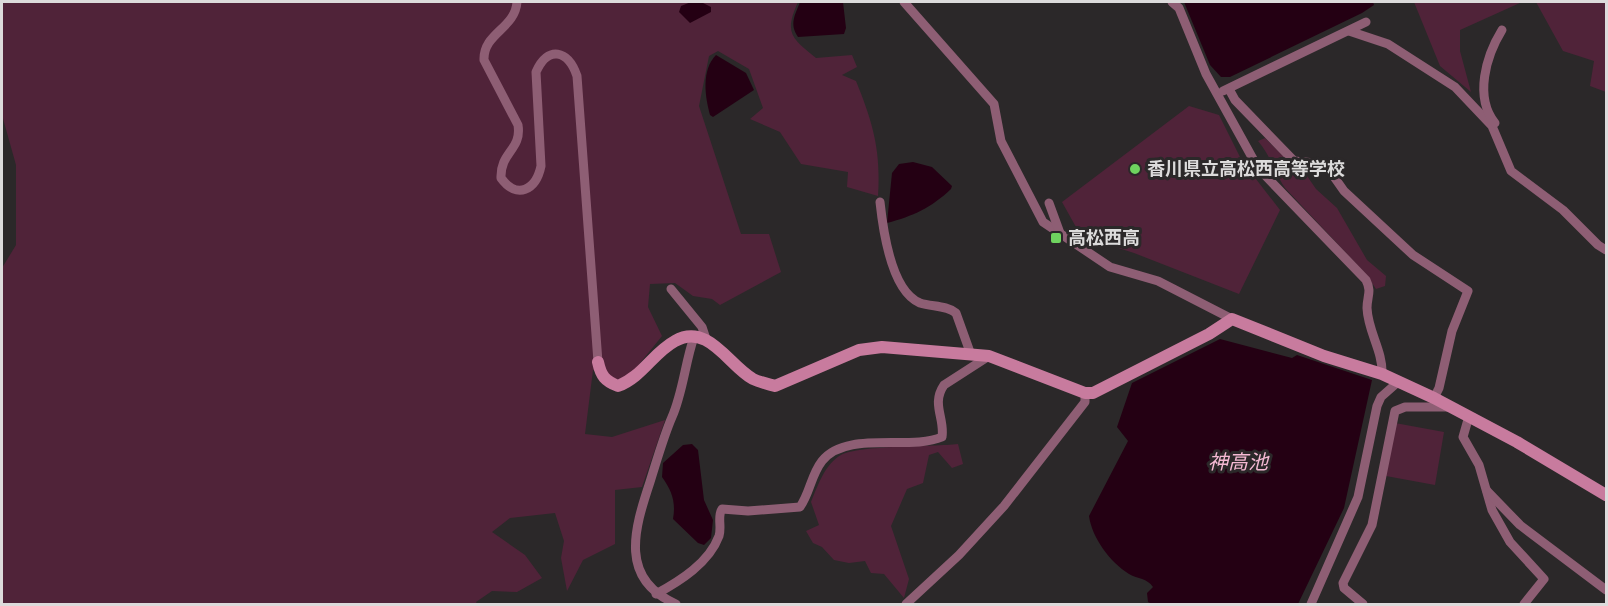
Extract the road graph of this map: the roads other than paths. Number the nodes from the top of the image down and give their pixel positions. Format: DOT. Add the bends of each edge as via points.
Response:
graph roads {
  1 [pos="517,2"];
  2 [pos="904,2"];
  3 [pos="1172,2"];
  4 [pos="1366,22"];
  5 [pos="1502,30"];
  6 [pos="1349,31"];
  7 [pos="1228,88"];
  8 [pos="1218,93"];
  9 [pos="1499,138"];
  10 [pos="880,202"];
  11 [pos="1049,203"];
  12 [pos="1060,233"];
  13 [pos="1606,250"];
  14 [pos="671,289"];
  15 [pos="1232,319"];
  16 [pos="700,338"];
  17 [pos="970,352"];
  18 [pos="989,356"];
  19 [pos="598,362"];
  20 [pos="1382,374"];
  21 [pos="1398,382"];
  22 [pos="1086,393"];
  23 [pos="1434,398"];
  24 [pos="1450,407"];
  25 [pos="1469,416"];
  26 [pos="1485,490"];
  27 [pos="1606,495"];
  28 [pos="1606,590"];
  29 [pos="656,594"];
  30 [pos="676,604"];
  31 [pos="906,604"];
  32 [pos="1311,604"];
  33 [pos="1363,604"];
  34 [pos="1524,604"];
  1 -- 19 [label="street" via="512,20 483,50 484,60 520,136 504,157 501,178 508,188 520,190 534,185 539,177 536,72 541,59 550,54 563,55 572,63 577,76"];
  2 -- 12 [label="street" via="994,104 1001,141 1043,222"];
  3 -- 8 [label="street" via="1179,8"];
  4 -- 6 [label="street"];
  5 -- 9 [label="street" via="1484,82 1486,106 1499,127"];
  6 -- 7 [label="street"];
  6 -- 9 [label="street" via="1388,44 1455,87"];
  7 -- 8 [label="street"];
  7 -- 23 [label="street" via="1294,160 1325,164 1344,191 1413,255 1468,291 1452,331"];
  8 -- 20 [label="street" via="1258,168 1366,280 1371,290 1367,307 1382,358"];
  9 -- 13 [label="street" via="1511,171 1563,210"];
  10 -- 17 [label="street" via="883,231 902,290 920,302 956,313"];
  11 -- 12 [label="street"];
  12 -- 15 [label="street" via="1110,267 1158,280"];
  14 -- 16 [label="street" via="702,327"];
  15 -- 20 [label="street" via="1324,356"];
  15 -- 22 [label="street" via="1138,371"];
  16 -- 17 [label="street" via="753,379 775,386 859,350 882,347"];
  16 -- 19 [label="street" via="677,340 642,372 618,386 600,374"];
  16 -- 29 [label="street" via="635,535 638,570"];
  17 -- 18 [label="street"];
  18 -- 22 [label="street"];
  18 -- 29 [label="street" via="944,385 937,405 942,437 833,451 823,460 800,507 722,509 720,533 701,563"];
  20 -- 21 [label="street"];
  21 -- 23 [label="street"];
  21 -- 32 [label="street" via="1377,406 1358,497"];
  22 -- 31 [label="street" via="1085,402 1004,506"];
  23 -- 24 [label="street"];
  24 -- 25 [label="street"];
  24 -- 33 [label="street" via="1405,407 1395,411 1372,525 1343,583"];
  25 -- 26 [label="street" via="1463,437 1479,465"];
  25 -- 27 [label="street"];
  26 -- 28 [label="street" via="1520,525"];
  26 -- 34 [label="street" via="1510,542 1544,579"];
  29 -- 30 [label="street"];
}
